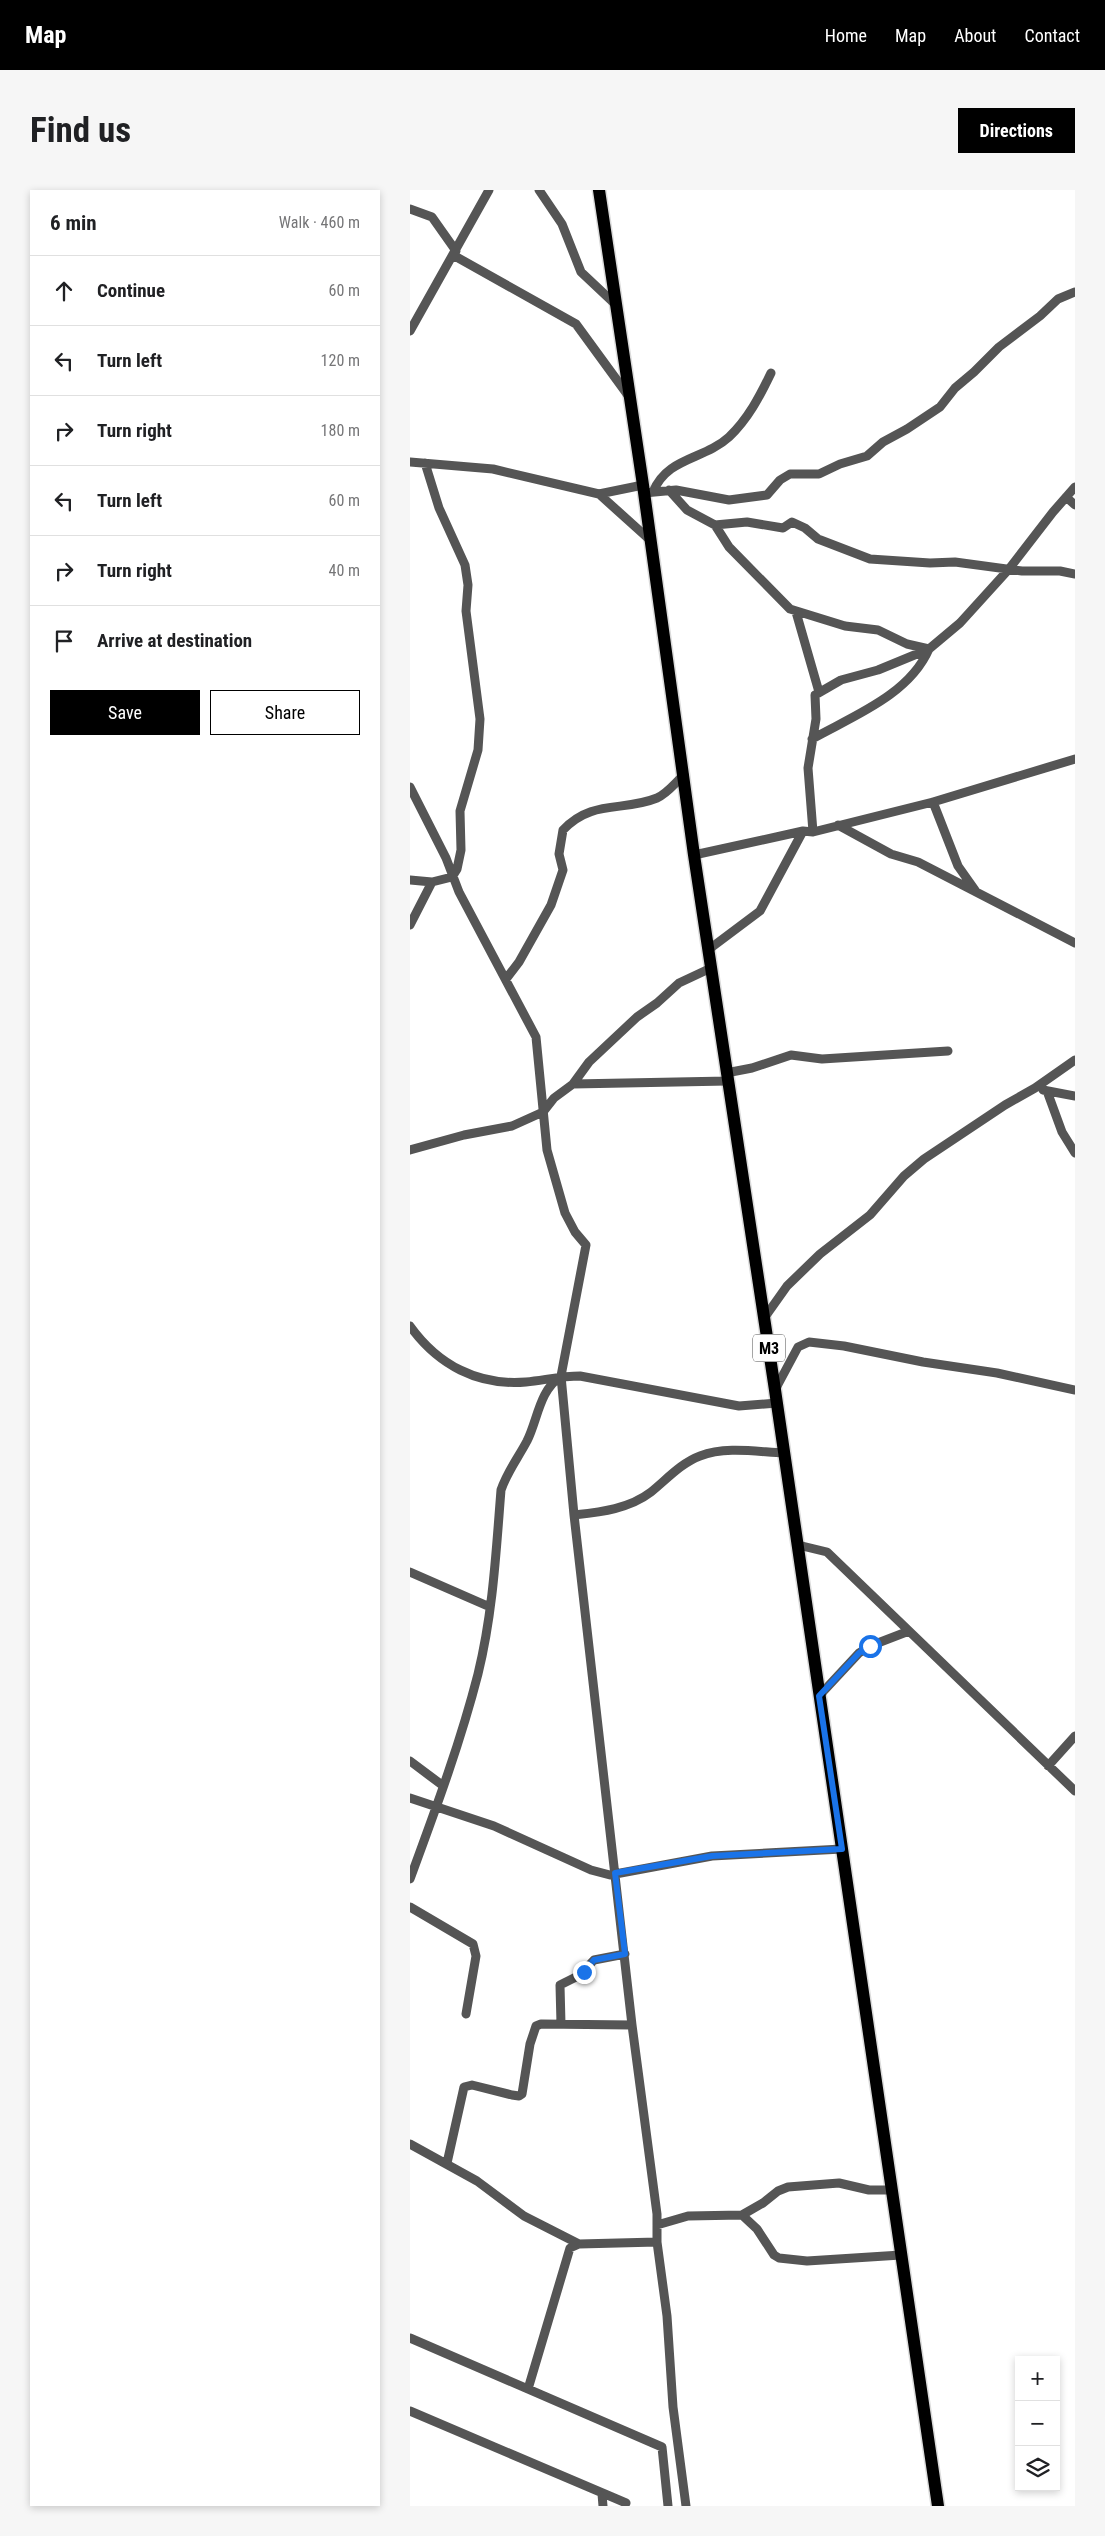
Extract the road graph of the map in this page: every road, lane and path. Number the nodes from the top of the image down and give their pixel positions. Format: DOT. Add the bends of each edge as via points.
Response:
graph roads {
  1 [pos="489,190"];
  2 [pos="539,190"];
  3 [pos="599,190"];
  4 [pos="410,209"];
  5 [pos="455,253"];
  6 [pos="1075,292"];
  7 [pos="615,304"];
  8 [pos="410,331"];
  9 [pos="771,373"];
  10 [pos="630,398"];
  11 [pos="410,462"];
  12 [pos="425,463"];
  13 [pos="1075,487"];
  14 [pos="647,490"];
  15 [pos="669,490"];
  16 [pos="599,494"];
  17 [pos="1066,497"];
  18 [pos="1075,505"];
  19 [pos="715,525"];
  20 [pos="650,540"];
  21 [pos="1009,569"];
  22 [pos="1075,574"];
  23 [pos="796,612"];
  24 [pos="929,649"];
  25 [pos="819,692"];
  26 [pos="812,738"];
  27 [pos="1075,759"];
  28 [pos="684,775"];
  29 [pos="410,786"];
  30 [pos="933,802"];
  31 [pos="838,825"];
  32 [pos="808,831"];
  33 [pos="694,855"];
  34 [pos="452,877"];
  35 [pos="410,880"];
  36 [pos="432,882"];
  37 [pos="978,894"];
  38 [pos="410,925"];
  39 [pos="1075,943"];
  40 [pos="708,950"];
  41 [pos="711,968"];
  42 [pos="506,979"];
  43 [pos="948,1051"];
  44 [pos="1075,1060"];
  45 [pos="727,1077"];
  46 [pos="573,1084"];
  47 [pos="1035,1088"];
  48 [pos="1047,1091"];
  49 [pos="1075,1096"];
  50 [pos="543,1112"];
  51 [pos="410,1150"];
  52 [pos="1075,1153"];
  53 [pos="765,1318"];
  54 [pos="410,1326"];
  55 [pos="561,1376"];
  56 [pos="1075,1390"];
  57 [pos="776,1396"];
  58 [pos="784,1453"];
  59 [pos="574,1515"];
  60 [pos="798,1545"];
  61 [pos="410,1572"];
  62 [pos="490,1607"];
  63 [pos="909,1631"];
  64 [pos="819,1696"];
  65 [pos="1075,1736"];
  66 [pos="410,1761"];
  67 [pos="1048,1766"];
  68 [pos="442,1785"];
  69 [pos="1075,1791"];
  70 [pos="410,1798"];
  71 [pos="436,1808"];
  72 [pos="842,1849"];
  73 [pos="615,1873"];
  74 [pos="410,1879"];
  75 [pos="410,1907"];
  76 [pos="625,1954"];
  77 [pos="466,2014"];
  78 [pos="561,2024"];
  79 [pos="632,2025"];
  80 [pos="410,2144"];
  81 [pos="447,2162"];
  82 [pos="891,2190"];
  83 [pos="742,2215"];
  84 [pos="657,2225"];
  85 [pos="657,2242"];
  86 [pos="579,2244"];
  87 [pos="901,2255"];
  88 [pos="410,2338"];
  89 [pos="528,2390"];
  90 [pos="410,2411"];
  91 [pos="678,2444"];
  92 [pos="662,2447"];
  93 [pos="602,2494"];
  94 [pos="626,2503"];
  95 [pos="603,2506"];
  96 [pos="668,2506"];
  97 [pos="686,2506"];
  98 [pos="938,2506"];
  1 -- 5 [label="street"];
  2 -- 7 [label="street" via="562,224 581,272"];
  3 -- 7 [label="main road, M3"];
  4 -- 5 [label="street" via="432,217"];
  5 -- 8 [label="street"];
  5 -- 10 [label="street" via="576,324"];
  6 -- 15 [label="street" via="1058,299 999,347 955,388 940,407 883,442 867,456 819,474 790,474 767,495 729,500"];
  7 -- 10 [label="main road, M3"];
  9 -- 14 [label="street" via="748,414 728,438 664,472"];
  10 -- 14 [label="main road, M3"];
  11 -- 12 [label="street"];
  12 -- 16 [label="street" via="493,469"];
  12 -- 34 [label="street" via="439,508 464,565 468,585 466,611 480,718 478,750 460,811 459,862"];
  13 -- 17 [label="street"];
  14 -- 15 [label="street"];
  14 -- 16 [label="street"];
  14 -- 20 [label="main road, M3"];
  15 -- 19 [label="street" via="687,510"];
  16 -- 20 [label="street"];
  17 -- 18 [label="street"];
  17 -- 21 [label="street"];
  19 -- 21 [label="street" via="748,522 783,528 792,522 818,539 870,559 972,563"];
  19 -- 23 [label="street" via="729,547"];
  20 -- 28 [label="main road, M3"];
  21 -- 22 [label="street"];
  21 -- 24 [label="street" via="960,623"];
  23 -- 24 [label="street" via="845,626 878,630 907,644"];
  23 -- 25 [label="street"];
  24 -- 25 [label="street" via="878,670 841,680"];
  24 -- 26 [label="street" via="917,668 882,699 853,719"];
  25 -- 26 [label="street" via="815,695 816,719"];
  26 -- 32 [label="street"];
  27 -- 30 [label="street"];
  28 -- 33 [label="main road, M3"];
  28 -- 42 [label="street" via="658,798 590,810 562,830 559,854 563,870 551,905"];
  29 -- 34 [label="street" via="446,858"];
  30 -- 31 [label="street"];
  30 -- 37 [label="street" via="958,866"];
  31 -- 32 [label="street"];
  31 -- 37 [label="street" via="891,854 918,862"];
  32 -- 33 [label="street"];
  32 -- 40 [label="street" via="760,911"];
  33 -- 40 [label="main road, M3"];
  34 -- 36 [label="street"];
  34 -- 42 [label="street"];
  35 -- 36 [label="street"];
  36 -- 38 [label="street"];
  37 -- 39 [label="street" via="1037,921"];
  40 -- 41 [label="main road, M3"];
  41 -- 45 [label="main road, M3"];
  41 -- 46 [label="street" via="679,983 637,1017 588,1062"];
  42 -- 50 [label="street" via="536,1037"];
  43 -- 45 [label="street" via="822,1059 791,1055"];
  44 -- 47 [label="street"];
  45 -- 46 [label="street"];
  45 -- 53 [label="main road, M3"];
  46 -- 50 [label="street" via="554,1098"];
  47 -- 48 [label="street"];
  47 -- 53 [label="street" via="924,1159 904,1176 870,1215 820,1254 787,1286"];
  48 -- 49 [label="street"];
  48 -- 52 [label="street" via="1062,1132"];
  50 -- 51 [label="street" via="512,1126"];
  50 -- 55 [label="street" via="547,1150 565,1213 586,1246"];
  53 -- 57 [label="main road, M3"];
  54 -- 55 [label="street" via="428,1347 464,1374 518,1382"];
  55 -- 57 [label="street" via="605,1380 739,1406"];
  55 -- 59 [label="street"];
  55 -- 62 [label="street" via="546,1390 527,1440 501,1490 496,1573"];
  56 -- 57 [label="street" via="1034,1380 809,1342 798,1347"];
  57 -- 58 [label="main road, M3"];
  58 -- 59 [label="street" via="712,1452 689,1462 632,1503"];
  58 -- 60 [label="main road, M3"];
  59 -- 73 [label="street"];
  60 -- 63 [label="street" via="827,1552"];
  60 -- 64 [label="main road, M3"];
  61 -- 62 [label="street"];
  62 -- 68 [label="street" via="478,1673"];
  63 -- 64 [label="street" via="859,1653"];
  63 -- 67 [label="street"];
  64 -- 72 [label="main road, M3"];
  65 -- 67 [label="street"];
  66 -- 68 [label="street"];
  67 -- 69 [label="street"];
  68 -- 71 [label="street"];
  70 -- 71 [label="street"];
  71 -- 73 [label="street" via="494,1826 591,1870 610,1875"];
  71 -- 74 [label="street"];
  72 -- 73 [label="street" via="712,1856"];
  72 -- 82 [label="main road, M3"];
  73 -- 76 [label="street"];
  75 -- 77 [label="street" via="473,1944 476,1956"];
  76 -- 78 [label="street" via="594,1960 580,1975 560,1985"];
  76 -- 79 [label="street"];
  78 -- 79 [label="street"];
  78 -- 81 [label="street" via="536,2026 530,2044 524,2089 519,2096 472,2085 464,2087"];
  79 -- 84 [label="street"];
  80 -- 81 [label="street"];
  81 -- 86 [label="street" via="524,2216"];
  82 -- 83 [label="street" via="869,2190 838,2183 788,2187"];
  82 -- 87 [label="main road, M3"];
  83 -- 84 [label="street" via="688,2216"];
  83 -- 87 [label="street" via="774,2255 780,2258 807,2261"];
  84 -- 85 [label="street"];
  85 -- 86 [label="street"];
  85 -- 91 [label="street" via="665,2291 672,2407"];
  86 -- 89 [label="street" via="573,2245 568,2252"];
  87 -- 98 [label="main road, M3"];
  88 -- 89 [label="street"];
  89 -- 92 [label="street"];
  90 -- 93 [label="street"];
  91 -- 92 [label="street"];
  91 -- 97 [label="street"];
  92 -- 96 [label="street"];
  93 -- 94 [label="street"];
  93 -- 95 [label="street"];
}
